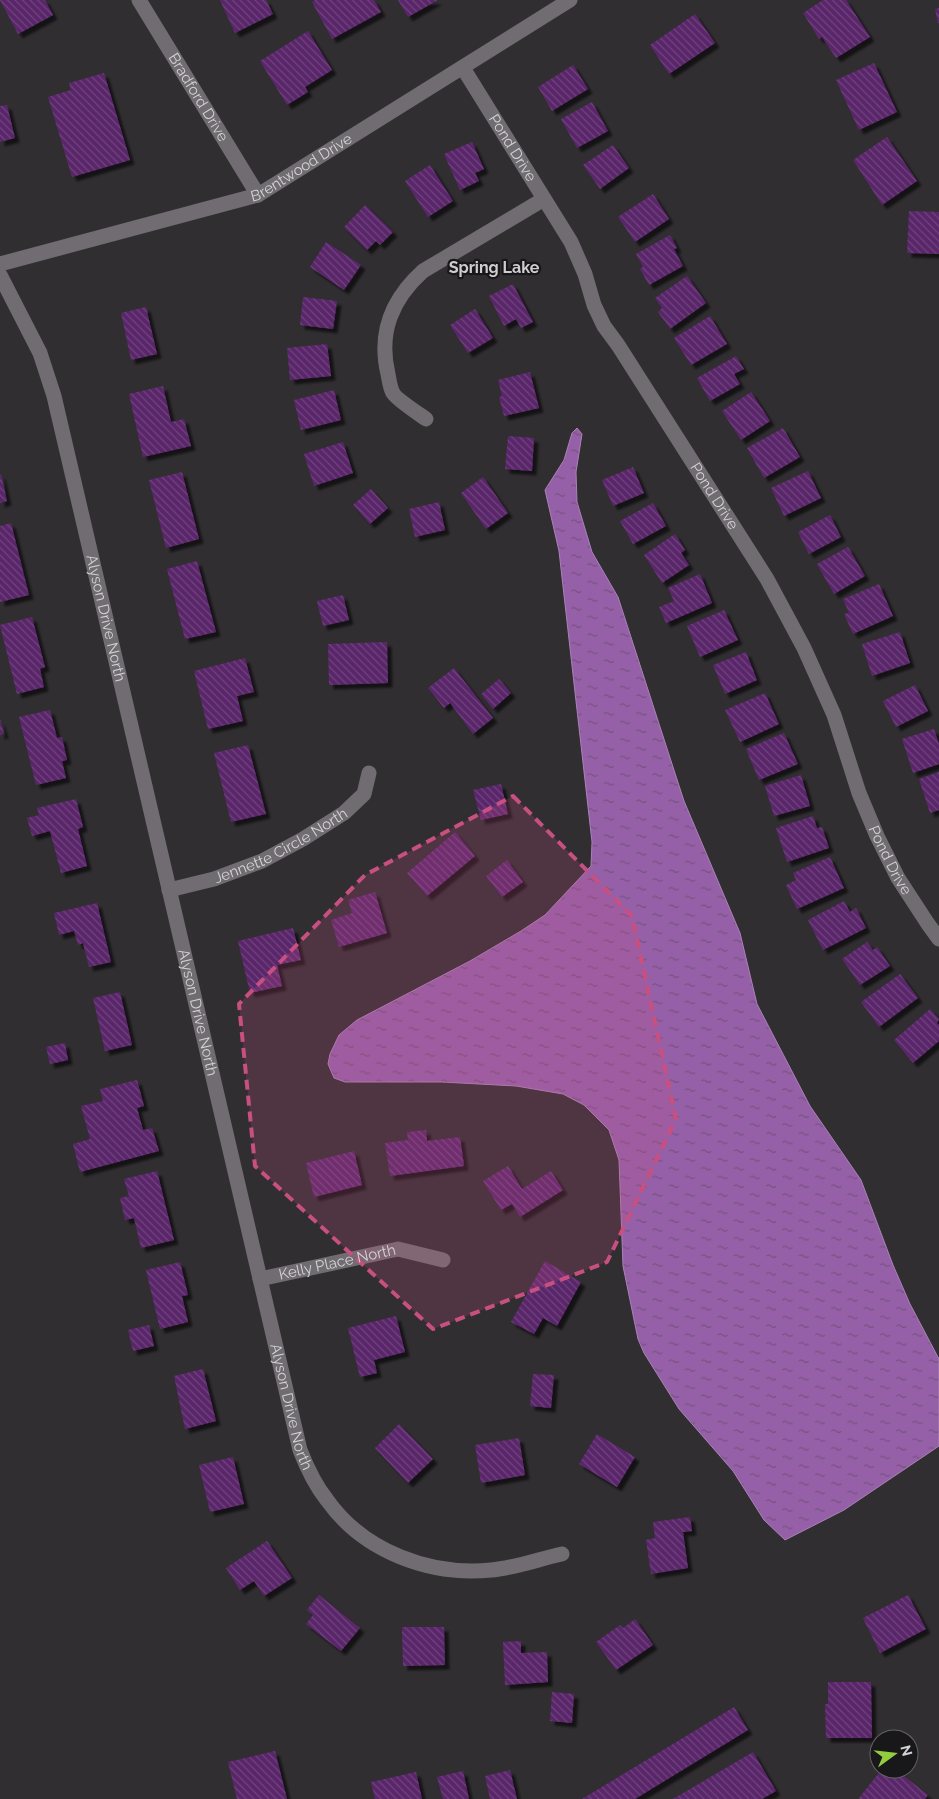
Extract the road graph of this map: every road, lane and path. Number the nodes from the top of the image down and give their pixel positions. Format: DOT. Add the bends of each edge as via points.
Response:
graph roads {
  1 [pos="139,0"];
  2 [pos="570,0"];
  3 [pos="463,68"];
  4 [pos="258,195"];
  5 [pos="544,199"];
  6 [pos="0,264"];
  7 [pos="0,275"];
  8 [pos="426,419"];
  9 [pos="369,773"];
  10 [pos="169,890"];
  11 [pos="939,939"];
  12 [pos="443,1260"];
  13 [pos="260,1279"];
  14 [pos="562,1554"];
  1 -- 4 [label="street, Bradford Drive"];
  2 -- 3 [label="street, Brentwood Drive"];
  3 -- 4 [label="street, Brentwood Drive"];
  3 -- 5 [label="street, Pond Drive"];
  4 -- 6 [label="street, Brentwood Drive"];
  5 -- 8 [label="street" via="423,271 397,300 388,321 384,344 386,368 393,393"];
  5 -- 11 [label="street, Pond Drive" via="571,242 604,326 767,579 804,648 834,715 877,836 898,878"];
  7 -- 10 [label="street, Alyson Drive North" via="40,353 54,396"];
  9 -- 10 [label="street, Jennette Circle North" via="364,794 344,813 303,840 262,861 214,879"];
  10 -- 13 [label="street, Alyson Drive North"];
  12 -- 13 [label="street, Kelly Place North" via="398,1248"];
  13 -- 14 [label="street, Alyson Drive North" via="300,1450 327,1502 348,1524 394,1555 427,1566 462,1571 493,1570"];
}
